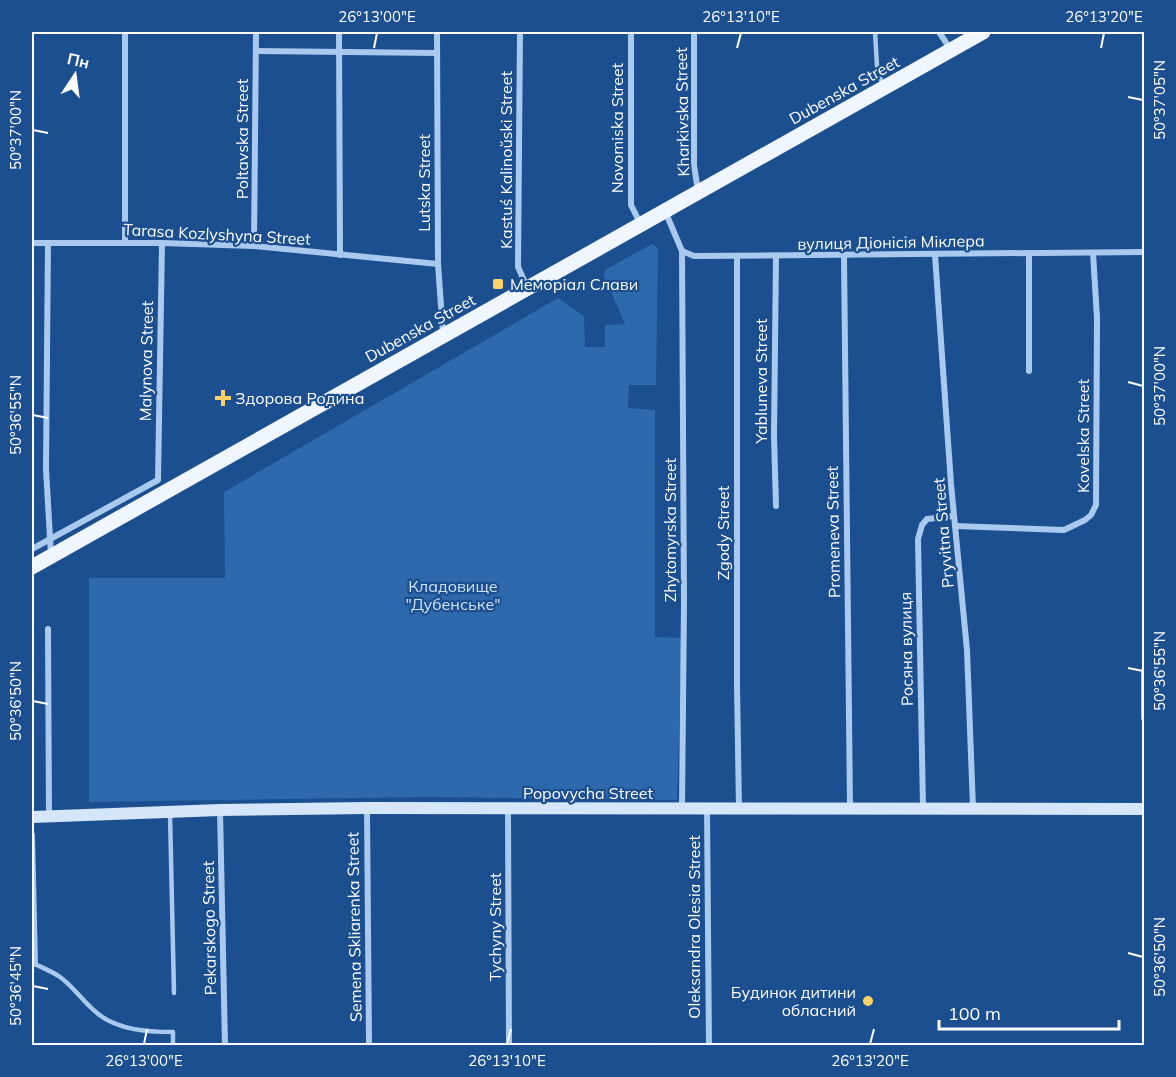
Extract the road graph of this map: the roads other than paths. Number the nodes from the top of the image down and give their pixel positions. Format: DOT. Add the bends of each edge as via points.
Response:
graph roads {
  1 [pos="125,32"];
  2 [pos="256,32"];
  3 [pos="339,32"];
  4 [pos="437,32"];
  5 [pos="520,32"];
  6 [pos="631,32"];
  7 [pos="694,32"];
  8 [pos="875,32"];
  9 [pos="939,32"];
  10 [pos="983,32"];
  11 [pos="256,51"];
  12 [pos="951,51"];
  13 [pos="339,52"];
  14 [pos="437,53"];
  15 [pos="883,89"];
  16 [pos="698,192"];
  17 [pos="665,211"];
  18 [pos="640,223"];
  19 [pos="32,243"];
  20 [pos="48,243"];
  21 [pos="125,243"];
  22 [pos="162,243"];
  23 [pos="254,246"];
  24 [pos="682,251"];
  25 [pos="1144,252"];
  26 [pos="1029,253"];
  27 [pos="1093,253"];
  28 [pos="340,255"];
  29 [pos="935,255"];
  30 [pos="737,256"];
  31 [pos="776,256"];
  32 [pos="844,256"];
  33 [pos="438,264"];
  34 [pos="528,288"];
  35 [pos="443,335"];
  36 [pos="1029,371"];
  37 [pos="776,506"];
  38 [pos="954,516"];
  39 [pos="955,526"];
  40 [pos="51,539"];
  41 [pos="32,549"];
  42 [pos="51,556"];
  43 [pos="32,567"];
  44 [pos="48,629"];
  45 [pos="1144,671"];
  46 [pos="1144,718"];
  47 [pos="367,808"];
  48 [pos="850,808"];
  49 [pos="923,808"];
  50 [pos="973,808"];
  51 [pos="508,809"];
  52 [pos="682,809"];
  53 [pos="707,809"];
  54 [pos="739,809"];
  55 [pos="1144,809"];
  56 [pos="220,810"];
  57 [pos="170,811"];
  58 [pos="49,816"];
  59 [pos="32,817"];
  60 [pos="32,835"];
  61 [pos="35,964"];
  62 [pos="174,993"];
  63 [pos="173,1046"];
  64 [pos="225,1046"];
  65 [pos="369,1046"];
  66 [pos="509,1046"];
  67 [pos="709,1046"];
  1 -- 21 [label="street"];
  2 -- 11 [label="street, Poltavska Street"];
  3 -- 13 [label="street"];
  4 -- 14 [label="street, Lutska Street"];
  5 -- 34 [label="street, Kastuś Kalinoŭski Street" via="518,267"];
  6 -- 18 [label="street, Novomiska Street" via="631,205"];
  7 -- 16 [label="street, Kharkivska Street" via="694,165"];
  8 -- 15 [label="lane"];
  9 -- 12 [label="street"];
  10 -- 12 [label="main road, Dubenska Street"];
  11 -- 13 [label="street"];
  11 -- 23 [label="street, Poltavska Street"];
  12 -- 15 [label="main road, Dubenska Street"];
  13 -- 14 [label="street"];
  13 -- 28 [label="street"];
  14 -- 33 [label="street, Lutska Street"];
  15 -- 16 [label="main road, Dubenska Street"];
  16 -- 17 [label="main road, Dubenska Street"];
  17 -- 18 [label="main road, Dubenska Street"];
  17 -- 24 [label="street"];
  18 -- 34 [label="main road, Dubenska Street"];
  19 -- 20 [label="street, Tarasa Kozlyshyna Street"];
  20 -- 21 [label="street, Tarasa Kozlyshyna Street"];
  20 -- 40 [label="street" via="46,469"];
  21 -- 22 [label="street, Tarasa Kozlyshyna Street"];
  22 -- 23 [label="street, Tarasa Kozlyshyna Street"];
  22 -- 40 [label="street, Malynova Street" via="158,480"];
  23 -- 28 [label="street, Tarasa Kozlyshyna Street"];
  24 -- 30 [label="street, вулиця Діонісія Міклера" via="694,256"];
  24 -- 52 [label="street, Zhytomyrska Street"];
  25 -- 27 [label="street, вулиця Діонісія Міклера"];
  26 -- 27 [label="street, вулиця Діонісія Міклера"];
  26 -- 29 [label="street, вулиця Діонісія Міклера"];
  26 -- 36 [label="street"];
  27 -- 39 [label="street, Kovelska Street" via="1097,318 1096,505 1091,515 1064,530"];
  28 -- 33 [label="street, Tarasa Kozlyshyna Street"];
  29 -- 32 [label="street, вулиця Діонісія Міклера"];
  29 -- 38 [label="street, Pryvitna Street"];
  30 -- 31 [label="street, вулиця Діонісія Міклера"];
  30 -- 54 [label="street, Zgody Street"];
  31 -- 32 [label="street, вулиця Діонісія Міклера"];
  31 -- 37 [label="street, Yabluneva Street"];
  32 -- 48 [label="street, Promeneva Street"];
  33 -- 35 [label="street, Lutska Street"];
  34 -- 35 [label="main road, Dubenska Street"];
  35 -- 42 [label="main road, Dubenska Street"];
  38 -- 39 [label="street, Pryvitna Street"];
  38 -- 49 [label="street, Росяна вулиця" via="927,519 918,539"];
  39 -- 50 [label="street, Pryvitna Street" via="967,650"];
  40 -- 41 [label="street"];
  40 -- 42 [label="street"];
  42 -- 43 [label="main road, Dubenska Street"];
  44 -- 58 [label="street"];
  45 -- 46 [label="street"];
  47 -- 51 [label="street, Popovycha Street"];
  47 -- 56 [label="street, Popovycha Street"];
  47 -- 65 [label="street, Semena Skliarenka Street"];
  48 -- 49 [label="street, Popovycha Street"];
  48 -- 54 [label="street, Popovycha Street"];
  49 -- 50 [label="street, Popovycha Street"];
  50 -- 55 [label="street, Popovycha Street"];
  51 -- 52 [label="street, Popovycha Street"];
  51 -- 66 [label="street, Tychyny Street"];
  52 -- 53 [label="street, Popovycha Street"];
  53 -- 54 [label="street, Popovycha Street"];
  53 -- 67 [label="street, Oleksandra Olesia Street"];
  56 -- 57 [label="street, Popovycha Street"];
  56 -- 64 [label="street, Pekarskogo Street"];
  57 -- 58 [label="street, Popovycha Street"];
  57 -- 62 [label="lane"];
  58 -- 59 [label="street, Popovycha Street"];
  60 -- 61 [label="street"];
  61 -- 63 [label="lane" via="60,977 108,1020 131,1029 173,1032"];
}
